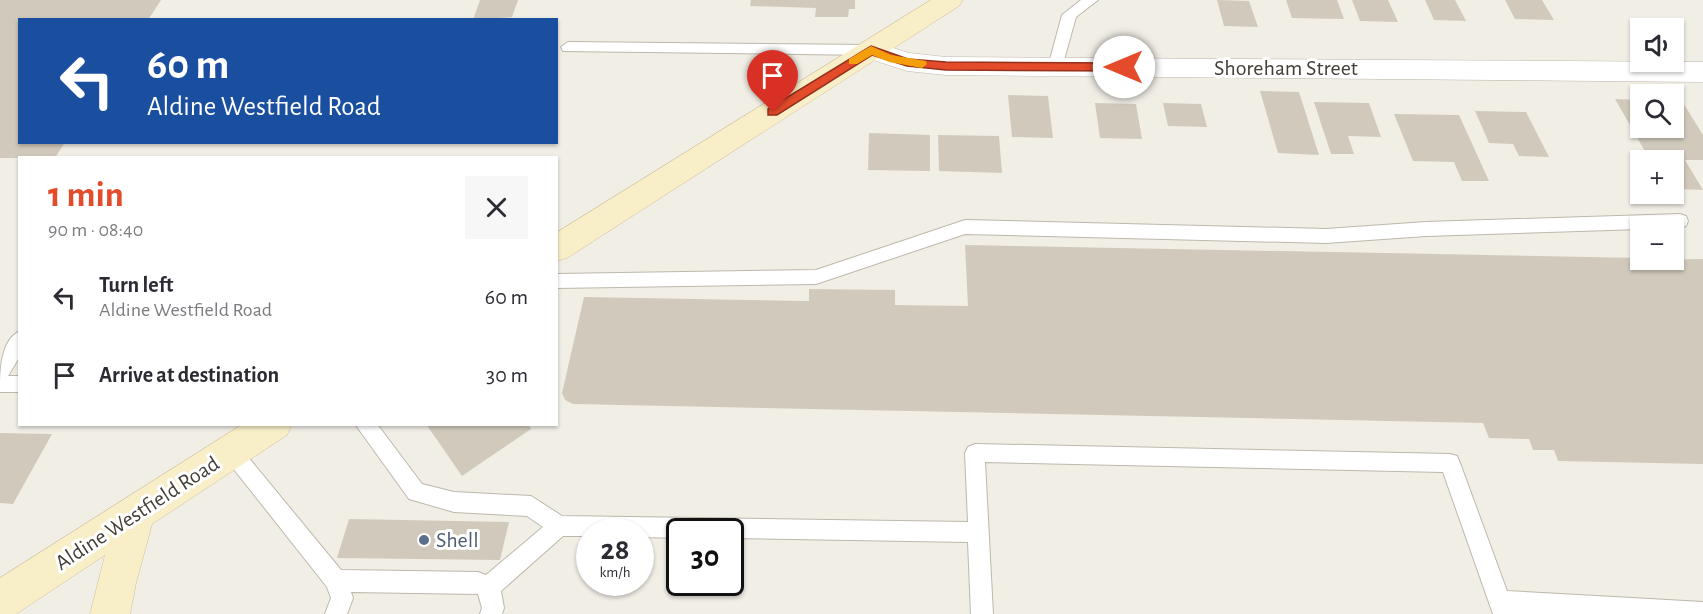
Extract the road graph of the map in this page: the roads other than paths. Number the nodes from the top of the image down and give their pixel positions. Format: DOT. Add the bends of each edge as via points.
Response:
graph roads {
  1 [pos="950,0"];
  2 [pos="1091,0"];
  3 [pos="568,47"];
  4 [pos="871,50"];
  5 [pos="1055,66"];
  6 [pos="1703,72"];
  7 [pos="1630,223"];
  8 [pos="558,248"];
  9 [pos="558,281"];
  10 [pos="18,342"];
  11 [pos="0,372"];
  12 [pos="0,384"];
  13 [pos="18,384"];
  14 [pos="271,426"];
  15 [pos="366,426"];
  16 [pos="232,452"];
  17 [pos="136,515"];
  18 [pos="559,526"];
  19 [pos="977,532"];
  20 [pos="336,581"];
  21 [pos="489,587"];
  22 [pos="0,601"];
  23 [pos="1502,608"];
  24 [pos="1703,613"];
  25 [pos="110,614"];
  26 [pos="336,614"];
  27 [pos="491,614"];
  28 [pos="982,614"];
  1 -- 4 [label="main road"];
  2 -- 5 [label="lane" via="1069,15"];
  3 -- 4 [label="lane"];
  4 -- 5 [label="street, Shoreham Street" via="889,58 946,66"];
  4 -- 8 [label="main road"];
  5 -- 6 [label="street, Shoreham Street"];
  7 -- 9 [label="lane" via="1326,236 964,227 816,278"];
  10 -- 11 [label="lane"];
  12 -- 13 [label="lane"];
  14 -- 16 [label="main road, Aldine Westfield Road"];
  15 -- 18 [label="lane" via="416,492 454,502 531,506"];
  16 -- 17 [label="main road, Aldine Westfield Road"];
  16 -- 20 [label="lane"];
  17 -- 22 [label="main road, Aldine Westfield Road"];
  17 -- 25 [label="main road"];
  18 -- 19 [label="lane"];
  18 -- 21 [label="lane"];
  19 -- 23 [label="lane" via="975,453 1450,463"];
  19 -- 28 [label="lane"];
  20 -- 21 [label="lane" via="478,583"];
  20 -- 26 [label="lane" via="342,598"];
  21 -- 27 [label="lane"];
  23 -- 24 [label="lane"];
}
